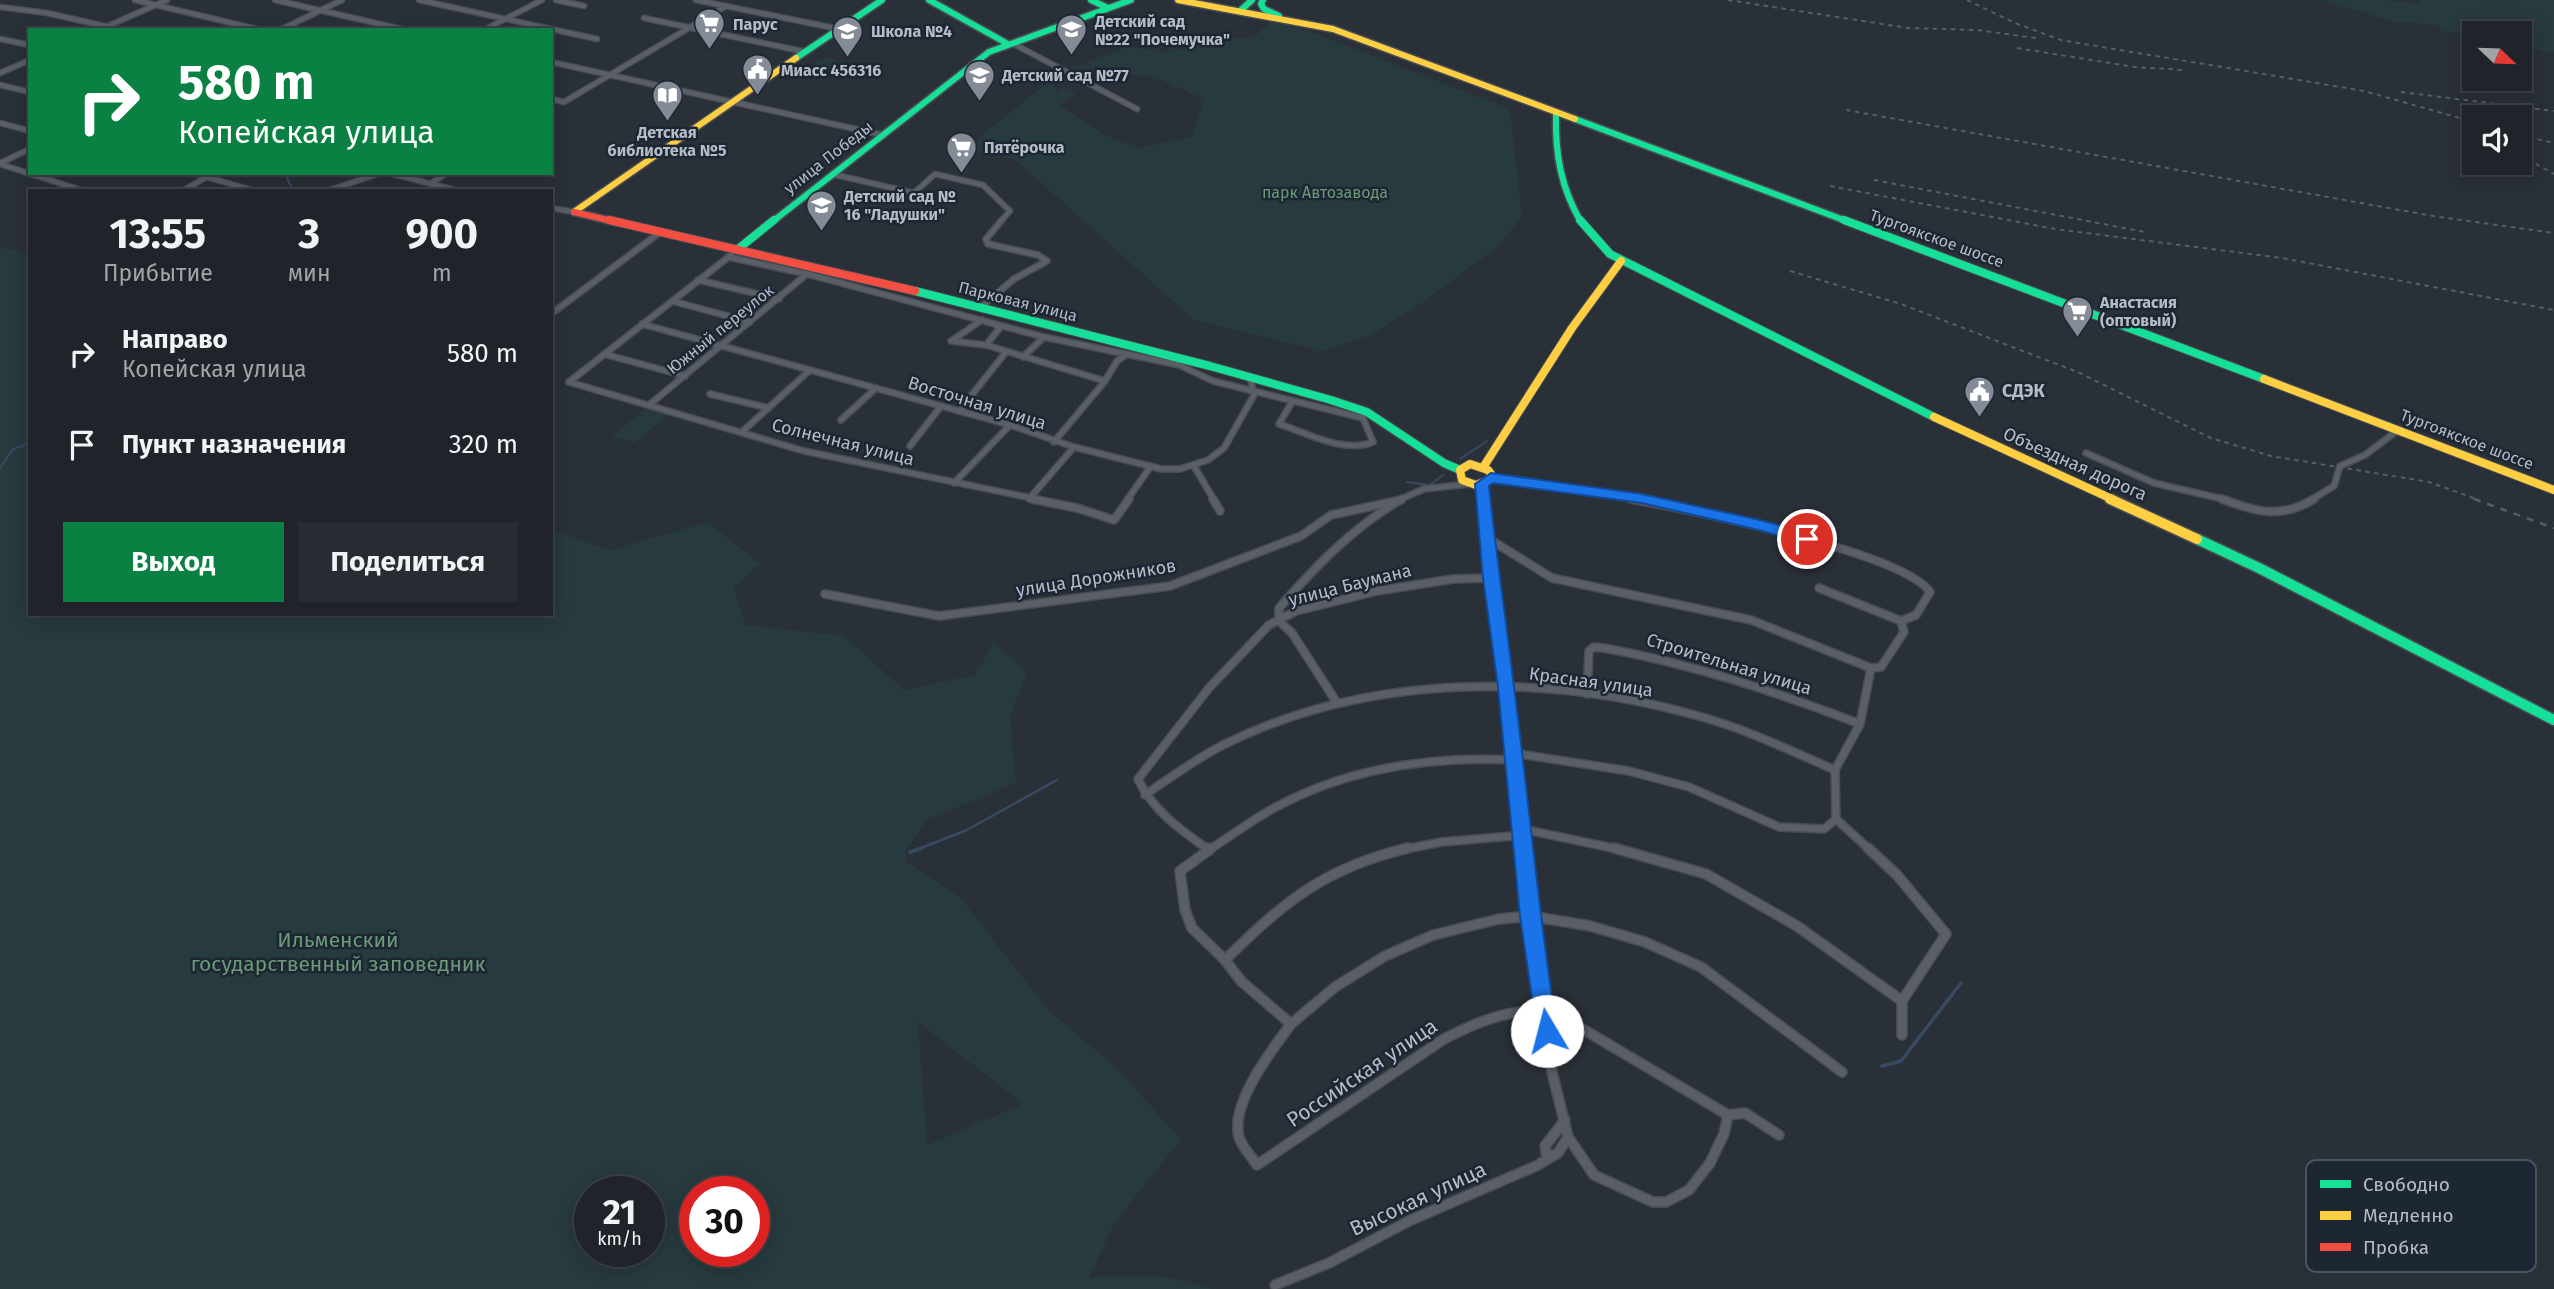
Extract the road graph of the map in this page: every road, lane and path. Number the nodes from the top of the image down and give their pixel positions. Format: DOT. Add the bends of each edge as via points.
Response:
graph roads {
  1 [pos="135,0"];
  2 [pos="167,0"];
  3 [pos="275,0"];
  4 [pos="342,0"];
  5 [pos="419,0"];
  6 [pos="542,0"];
  7 [pos="556,0"];
  8 [pos="696,0"];
  9 [pos="883,0"];
  10 [pos="929,0"];
  11 [pos="1091,0"];
  12 [pos="1131,0"];
  13 [pos="1178,0"];
  14 [pos="1198,0"];
  15 [pos="1260,0"];
  16 [pos="155,5"];
  17 [pos="584,6"];
  18 [pos="726,6"];
  19 [pos="0,7"];
  20 [pos="1108,8"];
  21 [pos="1246,8"];
  22 [pos="320,10"];
  23 [pos="1279,16"];
  24 [pos="644,18"];
  25 [pos="505,19"];
  26 [pos="1306,22"];
  27 [pos="107,26"];
  28 [pos="103,28"];
  29 [pos="114,28"];
  30 [pos="253,28"];
  31 [pos="284,28"];
  32 [pos="397,28"];
  33 [pos="488,28"];
  34 [pos="546,28"];
  35 [pos="689,28"];
  36 [pos="553,29"];
  37 [pos="839,29"];
  38 [pos="0,39"];
  39 [pos="597,39"];
  40 [pos="1010,44"];
  41 [pos="28,45"];
  42 [pos="806,52"];
  43 [pos="28,61"];
  44 [pos="553,62"];
  45 [pos="0,72"];
  46 [pos="610,75"];
  47 [pos="0,85"];
  48 [pos="28,92"];
  49 [pos="553,99"];
  50 [pos="732,102"];
  51 [pos="1138,109"];
  52 [pos="1556,114"];
  53 [pos="0,123"];
  54 [pos="28,130"];
  55 [pos="883,135"];
  56 [pos="28,150"];
  57 [pos="0,164"];
  58 [pos="28,173"];
  59 [pos="832,174"];
  60 [pos="34,175"];
  61 [pos="200,175"];
  62 [pos="211,175"];
  63 [pos="374,175"];
  64 [pos="396,175"];
  65 [pos="444,175"];
  66 [pos="208,177"];
  67 [pos="430,184"];
  68 [pos="78,189"];
  69 [pos="186,189"];
  70 [pos="248,189"];
  71 [pos="333,189"];
  72 [pos="450,189"];
  73 [pos="553,208"];
  74 [pos="574,212"];
  75 [pos="659,233"];
  76 [pos="737,249"];
  77 [pos="778,256"];
  78 [pos="728,257"];
  79 [pos="1621,261"];
  80 [pos="765,267"];
  81 [pos="807,274"];
  82 [pos="698,280"];
  83 [pos="779,299"];
  84 [pos="672,301"];
  85 [pos="981,307"];
  86 [pos="553,312"];
  87 [pos="982,320"];
  88 [pos="750,321"];
  89 [pos="642,324"];
  90 [pos="996,325"];
  91 [pos="1044,337"];
  92 [pos="722,345"];
  93 [pos="986,345"];
  94 [pos="1143,348"];
  95 [pos="1006,352"];
  96 [pos="604,354"];
  97 [pos="1125,355"];
  98 [pos="1023,357"];
  99 [pos="1166,358"];
  100 [pos="810,370"];
  101 [pos="685,376"];
  102 [pos="1250,377"];
  103 [pos="1105,381"];
  104 [pos="569,382"];
  105 [pos="876,388"];
  106 [pos="1251,391"];
  107 [pos="710,394"];
  108 [pos="1292,402"];
  109 [pos="649,405"];
  110 [pos="941,406"];
  111 [pos="769,408"];
  112 [pos="959,411"];
  113 [pos="841,420"];
  114 [pos="1010,425"];
  115 [pos="743,430"];
  116 [pos="2398,430"];
  117 [pos="1054,442"];
  118 [pos="910,446"];
  119 [pos="1074,447"];
  120 [pos="2086,453"];
  121 [pos="1151,466"];
  122 [pos="1194,466"];
  123 [pos="1484,466"];
  124 [pos="1460,470"];
  125 [pos="1486,481"];
  126 [pos="954,483"];
  127 [pos="1470,484"];
  128 [pos="2554,490"];
  129 [pos="1029,499"];
  130 [pos="1401,500"];
  131 [pos="1220,510"];
  132 [pos="1486,537"];
  133 [pos="1490,578"];
  134 [pos="1819,588"];
  135 [pos="825,594"];
  136 [pos="1279,621"];
  137 [pos="1901,621"];
  138 [pos="1871,668"];
  139 [pos="1506,687"];
  140 [pos="1587,694"];
  141 [pos="1337,703"];
  142 [pos="2554,720"];
  143 [pos="1860,724"];
  144 [pos="1513,756"];
  145 [pos="1835,770"];
  146 [pos="1144,795"];
  147 [pos="1836,819"];
  148 [pos="1522,832"];
  149 [pos="1209,850"];
  150 [pos="1530,916"];
  151 [pos="1225,960"];
  152 [pos="1902,1001"];
  153 [pos="1544,1011"];
  154 [pos="1291,1024"];
  155 [pos="1902,1035"];
  156 [pos="1842,1072"];
  157 [pos="1728,1115"];
  158 [pos="1565,1120"];
  159 [pos="1780,1135"];
  160 [pos="1568,1137"];
  161 [pos="1553,1156"];
  162 [pos="1275,1284"];
  1 -- 16 [label="street"];
  2 -- 16 [label="street"];
  3 -- 22 [label="street"];
  4 -- 22 [label="street"];
  5 -- 25 [label="street"];
  6 -- 25 [label="street"];
  7 -- 17 [label="street"];
  8 -- 18 [label="street"];
  9 -- 37 [label="main road"];
  10 -- 40 [label="main road"];
  11 -- 20 [label="main road"];
  12 -- 20 [label="main road, улица Победы"];
  13 -- 21 [label="main road"];
  14 -- 21 [label="main road"];
  15 -- 21 [label="main road"];
  15 -- 23 [label="main road" via="1264,9"];
  16 -- 27 [label="street"];
  16 -- 30 [label="street"];
  18 -- 35 [label="street"];
  18 -- 37 [label="street"];
  19 -- 27 [label="street"];
  20 -- 40 [label="main road, улица Победы"];
  21 -- 23 [label="main road, Тургоякское шоссе"];
  21 -- 26 [label="main road, Тургоякское шоссе"];
  22 -- 31 [label="street"];
  22 -- 32 [label="street"];
  23 -- 26 [label="main road, Тургоякское шоссе"];
  24 -- 35 [label="street"];
  25 -- 33 [label="street"];
  25 -- 34 [label="street"];
  26 -- 52 [label="main road, Тургоякское шоссе"];
  27 -- 28 [label="street"];
  27 -- 29 [label="street"];
  35 -- 42 [label="street"];
  35 -- 46 [label="street"];
  36 -- 39 [label="street"];
  37 -- 42 [label="main road"];
  38 -- 41 [label="street"];
  40 -- 51 [label="street"];
  40 -- 55 [label="main road, улица Победы" via="989,52"];
  42 -- 50 [label="main road"];
  43 -- 45 [label="street"];
  44 -- 46 [label="street"];
  46 -- 49 [label="street" via="564,102"];
  46 -- 50 [label="street"];
  47 -- 48 [label="street"];
  50 -- 55 [label="street"];
  50 -- 74 [label="main road"];
  52 -- 79 [label="main road, Объездная дорога" via="1553,156 1577,218 1592,241"];
  52 -- 116 [label="main road, Тургоякское шоссе"];
  53 -- 54 [label="street"];
  55 -- 59 [label="main road, улица Победы"];
  56 -- 57 [label="street"];
  57 -- 58 [label="street"];
  59 -- 76 [label="main road, улица Победы"];
  59 -- 85 [label="street" via="914,193 935,174 983,185 1010,211 986,239 988,244 1047,261 1013,279"];
  60 -- 68 [label="street"];
  61 -- 66 [label="street"];
  62 -- 66 [label="street"];
  63 -- 71 [label="street"];
  64 -- 67 [label="street"];
  65 -- 67 [label="street"];
  66 -- 69 [label="street"];
  66 -- 70 [label="street"];
  67 -- 72 [label="street"];
  73 -- 74 [label="street, Парковая улица"];
  74 -- 75 [label="main road, Парковая улица"];
  75 -- 76 [label="main road, Парковая улица"];
  75 -- 86 [label="street"];
  76 -- 77 [label="main road, Парковая улица"];
  76 -- 78 [label="street, улица Победы"];
  77 -- 80 [label="street"];
  77 -- 85 [label="main road, Парковая улица"];
  78 -- 80 [label="street"];
  78 -- 82 [label="street, улица Победы"];
  79 -- 123 [label="main road" via="1572,328"];
  79 -- 142 [label="main road, Объездная дорога" via="2006,451 2178,529"];
  80 -- 81 [label="street"];
  81 -- 83 [label="street, Южный переулок"];
  81 -- 87 [label="street"];
  82 -- 83 [label="street"];
  82 -- 84 [label="street, улица Победы"];
  83 -- 88 [label="street, Южный переулок"];
  84 -- 88 [label="street"];
  84 -- 89 [label="street, улица Победы"];
  85 -- 94 [label="main road, Парковая улица"];
  87 -- 90 [label="street"];
  87 -- 93 [label="street" via="951,341"];
  88 -- 92 [label="street, Южный переулок"];
  89 -- 92 [label="street, Восточная улица"];
  89 -- 96 [label="street, улица Победы"];
  90 -- 91 [label="street"];
  90 -- 93 [label="street" via="999,329"];
  91 -- 97 [label="street"];
  91 -- 98 [label="street"];
  92 -- 100 [label="street, Восточная улица"];
  92 -- 101 [label="street, Южный переулок"];
  93 -- 95 [label="street"];
  94 -- 97 [label="street"];
  94 -- 99 [label="main road, Парковая улица"];
  95 -- 98 [label="street"];
  95 -- 112 [label="street"];
  96 -- 101 [label="street"];
  96 -- 104 [label="street, улица Победы"];
  97 -- 99 [label="street"];
  97 -- 103 [label="street"];
  98 -- 103 [label="street"];
  99 -- 102 [label="main road, Парковая улица"];
  99 -- 106 [label="street" via="1213,381"];
  100 -- 105 [label="street, Восточная улица"];
  100 -- 111 [label="street"];
  101 -- 109 [label="street, Южный переулок"];
  102 -- 106 [label="street, Восточная улица"];
  102 -- 124 [label="main road, Парковая улица" via="1367,412"];
  103 -- 117 [label="street"];
  104 -- 109 [label="street, Солнечная улица"];
  105 -- 110 [label="street, Восточная улица"];
  105 -- 113 [label="street"];
  106 -- 108 [label="street"];
  106 -- 122 [label="street, Восточная улица" via="1254,395 1224,448"];
  107 -- 111 [label="street"];
  108 -- 108 [label="street" via="1279,424 1350,446 1373,442 1364,416"];
  109 -- 115 [label="street, Солнечная улица"];
  110 -- 112 [label="street, Восточная улица"];
  110 -- 118 [label="street"];
  111 -- 115 [label="street"];
  112 -- 114 [label="street, Восточная улица"];
  114 -- 117 [label="street, Восточная улица"];
  114 -- 126 [label="street"];
  115 -- 126 [label="street, Солнечная улица" via="804,451"];
  116 -- 120 [label="street" via="2365,455 2340,466 2334,486 2307,503 2275,512 2259,512 2154,483"];
  116 -- 128 [label="main road, Тургоякское шоссе"];
  117 -- 119 [label="street, Восточная улица"];
  119 -- 121 [label="street, Восточная улица"];
  119 -- 129 [label="street"];
  121 -- 122 [label="street, Восточная улица" via="1171,470"];
  121 -- 129 [label="street, Солнечная улица" via="1114,520"];
  122 -- 131 [label="street"];
  123 -- 124 [label="main road" via="1470,464"];
  123 -- 125 [label="main road" via="1491,474"];
  124 -- 127 [label="main road" via="1462,480"];
  125 -- 127 [label="main road"];
  125 -- 132 [label="street"];
  125 -- 137 [label="street" via="1615,494 1708,512 1879,563 1921,580 1930,592 1916,616"];
  126 -- 129 [label="street, Солнечная улица"];
  127 -- 130 [label="street" via="1434,487"];
  130 -- 135 [label="street, улица Дорожников" via="1331,515 1301,536 1170,586 939,616"];
  130 -- 136 [label="street" via="1304,579 1279,608"];
  132 -- 133 [label="street"];
  132 -- 138 [label="street" via="1552,578 1751,620"];
  133 -- 136 [label="street, улица Баумана" via="1389,589 1296,611"];
  133 -- 139 [label="street"];
  134 -- 137 [label="street"];
  136 -- 141 [label="street" via="1292,633"];
  136 -- 146 [label="street, улица Баумана" via="1269,625 1209,688 1150,761 1138,779"];
  137 -- 138 [label="street" via="1904,632 1881,667"];
  138 -- 143 [label="street"];
  139 -- 140 [label="street, Красная улица"];
  139 -- 141 [label="street, Красная улица" via="1401,692"];
  139 -- 144 [label="street"];
  140 -- 143 [label="street, Строительная улица" via="1589,651 1604,648 1677,661 1778,691"];
  140 -- 145 [label="street, Красная улица" via="1705,718"];
  141 -- 146 [label="street, Красная улица" via="1233,740"];
  143 -- 145 [label="street"];
  144 -- 147 [label="street" via="1629,771 1740,807 1779,827 1824,829"];
  144 -- 148 [label="street"];
  144 -- 149 [label="street" via="1419,760 1335,782 1277,807"];
  145 -- 147 [label="street"];
  146 -- 149 [label="street" via="1183,834"];
  147 -- 152 [label="street" via="1897,875 1946,934"];
  148 -- 150 [label="street"];
  148 -- 151 [label="street" via="1431,842 1345,868 1313,883 1276,911"];
  148 -- 152 [label="street" via="1640,854 1706,874 1797,926"];
  149 -- 151 [label="street" via="1180,871 1185,910 1192,928"];
  150 -- 153 [label="street"];
  150 -- 154 [label="street" via="1433,935 1335,987"];
  150 -- 156 [label="street" via="1645,942 1701,967"];
  151 -- 154 [label="street" via="1241,981"];
  152 -- 155 [label="street"];
  153 -- 154 [label="street, Российская улица" via="1459,1029 1257,1165 1239,1136 1239,1116 1265,1062"];
  153 -- 157 [label="street" via="1559,1015"];
  153 -- 158 [label="street" via="1552,1072"];
  157 -- 159 [label="street" via="1745,1112"];
  157 -- 160 [label="street" via="1710,1163 1689,1191 1666,1202 1653,1202 1594,1175"];
  158 -- 160 [label="street"];
  158 -- 161 [label="street" via="1545,1146 1546,1153"];
  160 -- 161 [label="street, Высокая улица"];
  161 -- 162 [label="street, Высокая улица" via="1329,1263"];
}
